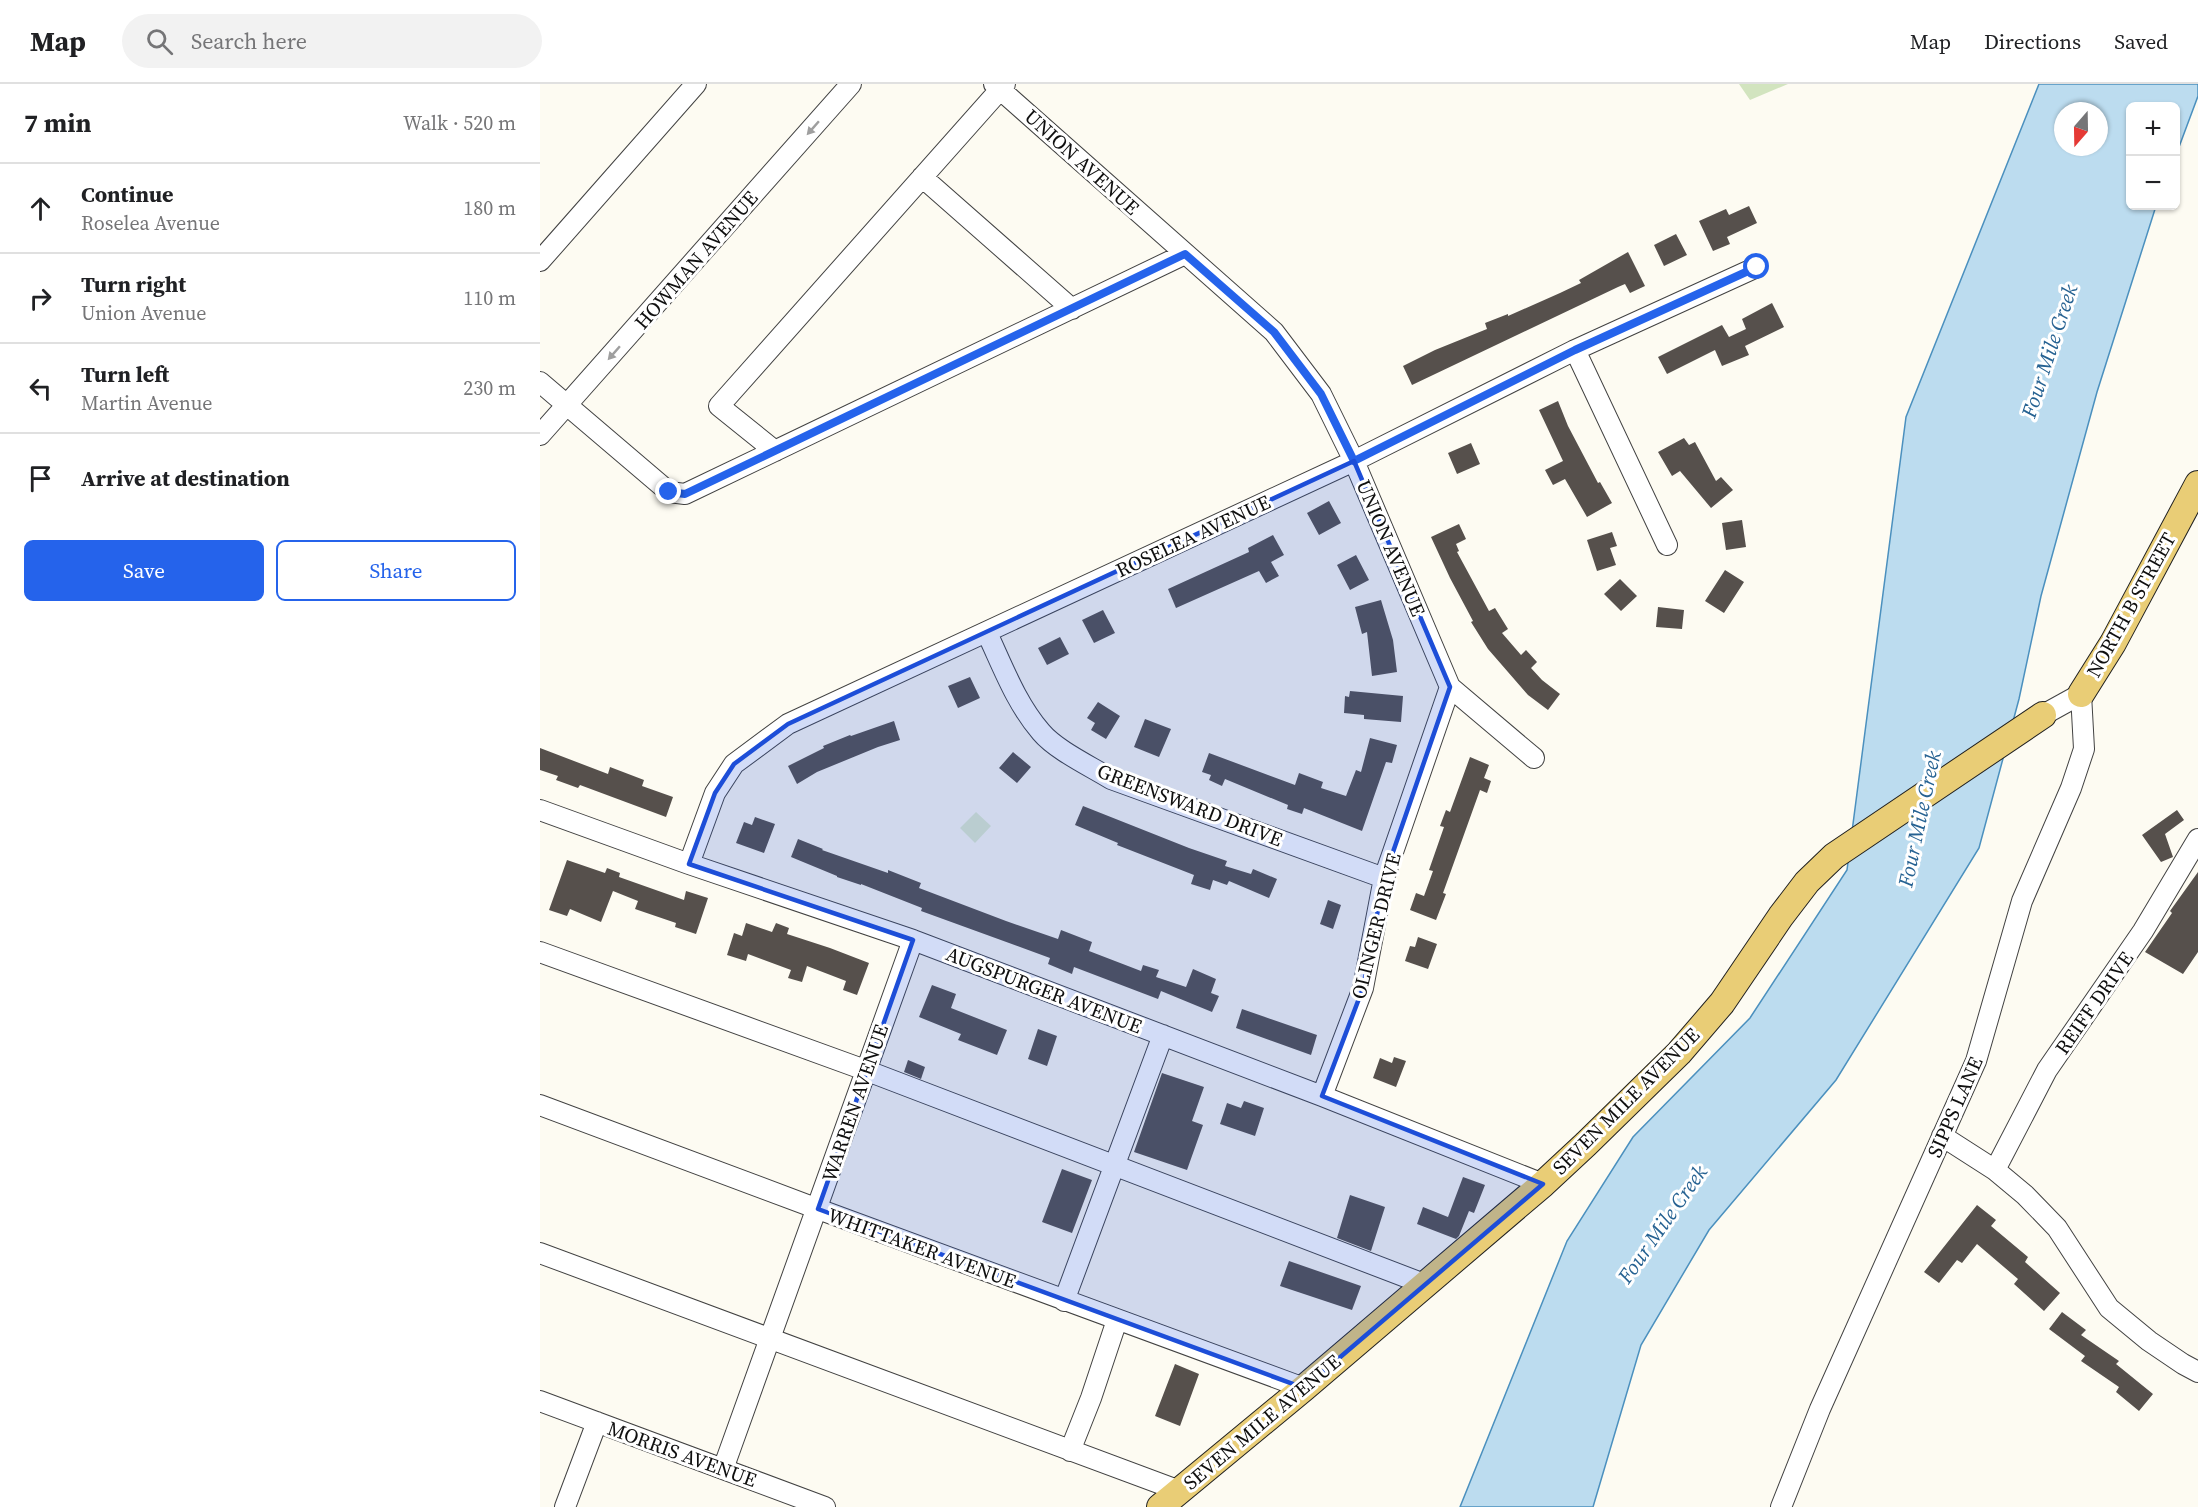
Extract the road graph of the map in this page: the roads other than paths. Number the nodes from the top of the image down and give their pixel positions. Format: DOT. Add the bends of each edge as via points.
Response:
graph roads {
  1 [pos="696,84"];
  2 [pos="851,84"];
  3 [pos="1000,86"];
  4 [pos="922,177"];
  5 [pos="1185,254"];
  6 [pos="540,261"];
  7 [pos="1757,267"];
  8 [pos="1072,309"];
  9 [pos="1575,350"];
  10 [pos="540,382"];
  11 [pos="567,405"];
  12 [pos="540,435"];
  13 [pos="775,451"];
  14 [pos="1354,461"];
  15 [pos="2198,484"];
  16 [pos="1667,544"];
  17 [pos="987,633"];
  18 [pos="1450,687"];
  19 [pos="2081,694"];
  20 [pos="2043,715"];
  21 [pos="1534,758"];
  22 [pos="540,810"];
  23 [pos="2198,839"];
  24 [pos="689,864"];
  25 [pos="1384,878"];
  26 [pos="913,940"];
  27 [pos="540,952"];
  28 [pos="1163,1035"];
  29 [pos="865,1070"];
  30 [pos="1322,1096"];
  31 [pos="540,1105"];
  32 [pos="1942,1136"];
  33 [pos="1115,1166"];
  34 [pos="1995,1170"];
  35 [pos="1543,1184"];
  36 [pos="818,1209"];
  37 [pos="540,1253"];
  38 [pos="1424,1284"];
  39 [pos="1064,1301"];
  40 [pos="1117,1320"];
  41 [pos="770,1339"];
  42 [pos="2198,1372"];
  43 [pos="1304,1388"];
  44 [pos="540,1401"];
  45 [pos="597,1422"];
  46 [pos="1070,1450"];
  47 [pos="723,1468"];
  48 [pos="1180,1491"];
  49 [pos="565,1507"];
  50 [pos="825,1507"];
  51 [pos="1160,1507"];
  52 [pos="1781,1507"];
  1 -- 6 [label="street"];
  2 -- 11 [label="street, HOWMAN AVENUE, one-way"];
  3 -- 4 [label="street"];
  3 -- 5 [label="street, UNION AVENUE"];
  4 -- 8 [label="street"];
  4 -- 13 [label="street" via="719,406"];
  5 -- 8 [label="street"];
  5 -- 14 [label="street, UNION AVENUE" via="1274,332 1321,394"];
  7 -- 9 [label="street, ROSELEA AVENUE"];
  8 -- 13 [label="street"];
  9 -- 14 [label="street, ROSELEA AVENUE"];
  9 -- 16 [label="street"];
  10 -- 11 [label="street"];
  11 -- 12 [label="street, HOWMAN AVENUE"];
  11 -- 13 [label="street" via="669,492 685,494"];
  14 -- 17 [label="street, ROSELEA AVENUE"];
  14 -- 18 [label="street, UNION AVENUE"];
  15 -- 19 [label="main road, NORTH B STREET" via="2113,643"];
  17 -- 24 [label="street, ROSELEA AVENUE" via="788,724 757,745 734,764 715,793"];
  17 -- 25 [label="street, GREENSWARD DRIVE" via="1017,698 1041,733 1072,756 1111,778"];
  18 -- 21 [label="street, UNION AVENUE"];
  18 -- 25 [label="street, OLINGER DRIVE"];
  19 -- 20 [label="street, SEVEN MILE AVENUE"];
  19 -- 32 [label="street, SIPPS LANE" via="2084,749 2022,901 1977,1061"];
  20 -- 35 [label="main road, SEVEN MILE AVENUE" via="1834,856 1807,882 1722,1003 1679,1053"];
  22 -- 24 [label="street, AUGSPURGER AVENUE"];
  23 -- 34 [label="street, REIFF DRIVE" via="2143,932 2047,1070"];
  24 -- 26 [label="street, AUGSPURGER AVENUE"];
  25 -- 30 [label="street, OLINGER DRIVE" via="1363,988"];
  26 -- 28 [label="street, AUGSPURGER AVENUE"];
  26 -- 29 [label="street, WARREN AVENUE"];
  27 -- 29 [label="street"];
  28 -- 30 [label="street, AUGSPURGER AVENUE"];
  28 -- 33 [label="street"];
  29 -- 33 [label="street"];
  29 -- 36 [label="street, WARREN AVENUE"];
  30 -- 35 [label="street, AUGSPURGER AVENUE"];
  31 -- 36 [label="street, WHITTAKER AVENUE"];
  32 -- 34 [label="street"];
  32 -- 52 [label="street, SIPPS LANE" via="1820,1409"];
  33 -- 38 [label="street"];
  33 -- 39 [label="street"];
  34 -- 42 [label="street" via="2057,1228 2109,1308"];
  35 -- 38 [label="main road, SEVEN MILE AVENUE"];
  36 -- 39 [label="street, WHITTAKER AVENUE"];
  36 -- 41 [label="street, WARREN AVENUE"];
  37 -- 41 [label="street"];
  38 -- 43 [label="main road, SEVEN MILE AVENUE"];
  39 -- 40 [label="street, WHITTAKER AVENUE"];
  40 -- 43 [label="street, WHITTAKER AVENUE"];
  40 -- 46 [label="street"];
  41 -- 46 [label="street"];
  41 -- 47 [label="street, WARREN AVENUE"];
  43 -- 48 [label="main road, SEVEN MILE AVENUE"];
  44 -- 45 [label="street, MORRIS AVENUE"];
  45 -- 47 [label="street, MORRIS AVENUE"];
  45 -- 49 [label="street"];
  46 -- 48 [label="street"];
  47 -- 50 [label="street, MORRIS AVENUE"];
  48 -- 51 [label="main road, SEVEN MILE AVENUE"];
}
